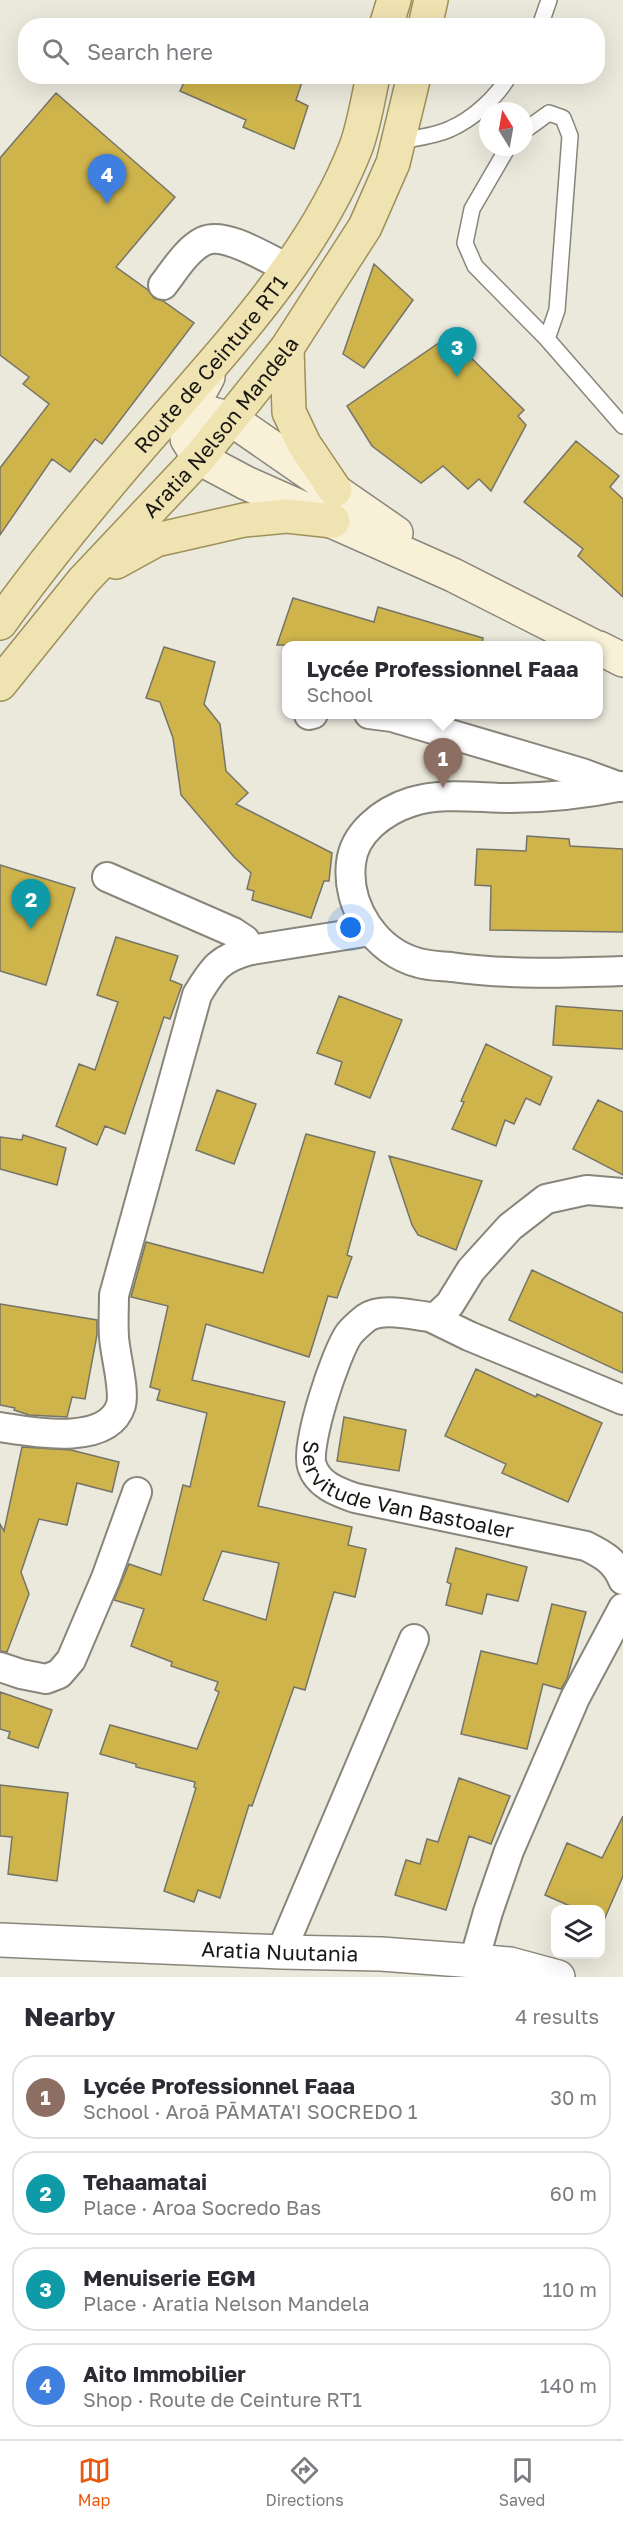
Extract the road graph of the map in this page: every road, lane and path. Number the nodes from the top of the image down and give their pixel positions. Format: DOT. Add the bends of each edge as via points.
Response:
graph roads {
  1 [pos="393,0"];
  2 [pos="431,0"];
  3 [pos="549,0"];
  4 [pos="388,18"];
  5 [pos="427,18"];
  6 [pos="543,18"];
  7 [pos="371,84"];
  8 [pos="412,84"];
  9 [pos="505,84"];
  10 [pos="533,125"];
  11 [pos="400,141"];
  12 [pos="503,156"];
  13 [pos="287,268"];
  14 [pos="163,285"];
  15 [pos="547,339"];
  16 [pos="287,348"];
  17 [pos="223,351"];
  18 [pos="188,419"];
  19 [pos="231,419"];
  20 [pos="623,426"];
  21 [pos="135,453"];
  22 [pos="199,458"];
  23 [pos="334,505"];
  24 [pos="83,581"];
  25 [pos="0,623"];
  26 [pos="585,641"];
  27 [pos="603,650"];
  28 [pos="623,660"];
  29 [pos="0,684"];
  30 [pos="399,719"];
  31 [pos="621,787"];
  32 [pos="107,877"];
  33 [pos="371,931"];
  34 [pos="251,950"];
  35 [pos="623,970"];
  36 [pos="623,1193"];
  37 [pos="430,1317"];
  38 [pos="623,1400"];
  39 [pos="0,1427"];
  40 [pos="137,1492"];
  41 [pos="623,1580"];
  42 [pos="623,1608"];
  43 [pos="414,1639"];
  44 [pos="0,1667"];
  45 [pos="0,1940"];
  46 [pos="281,1952"];
  47 [pos="474,1961"];
  48 [pos="558,1977"];
  1 -- 4 [label="main road"];
  2 -- 5 [label="main road"];
  3 -- 6 [label="lane"];
  7 -- 13 [label="main road, Route de Ceinture RT1" via="357,146 319,221"];
  8 -- 11 [label="main road, Aratia Nelson Mandela"];
  9 -- 11 [label="lane" via="474,115 449,130"];
  10 -- 15 [label="lane" via="549,113 563,118 570,136 557,310"];
  11 -- 16 [label="main road, Aratia Nelson Mandela" via="365,226"];
  12 -- 15 [label="lane" via="472,209 465,243 475,266"];
  13 -- 14 [label="street" via="226,239 205,240 188,253"];
  13 -- 17 [label="main road, Route de Ceinture RT1"];
  15 -- 20 [label="lane"];
  16 -- 19 [label="main road, Aratia Nelson Mandela"];
  16 -- 23 [label="main road" via="289,412"];
  17 -- 18 [label="main road"];
  17 -- 21 [label="main road, Route de Ceinture RT1"];
  18 -- 19 [label="main road" via="209,413"];
  18 -- 21 [label="main road"];
  18 -- 22 [label="main road" via="186,439"];
  19 -- 22 [label="main road, Aratia Nelson Mandela"];
  19 -- 23 [label="main road"];
  21 -- 25 [label="main road, Route de Ceinture RT1" via="57,546"];
  22 -- 23 [label="main road" via="246,483"];
  22 -- 24 [label="main road, Aratia Nelson Mandela"];
  23 -- 24 [label="main road" via="156,540"];
  23 -- 26 [label="main road" via="453,575"];
  24 -- 29 [label="main road, Aratia Nelson Mandela"];
  27 -- 28 [label="main road"];
  30 -- 31 [label="street"];
  31 -- 33 [label="street" via="562,797 412,801 377,819 360,837 349,877 354,901"];
  32 -- 34 [label="street" via="233,932"];
  33 -- 34 [label="street"];
  33 -- 35 [label="street" via="394,952 418,963 478,971"];
  34 -- 39 [label="street" via="233,954 212,970 197,995 114,1295 121,1404 112,1422 94,1430 66,1434"];
  36 -- 37 [label="street" via="587,1190 546,1199 510,1227 471,1270 450,1304"];
  37 -- 38 [label="street"];
  37 -- 41 [label="street, Servitude Van Bastoaler" via="382,1312 367,1317 349,1334 325,1393 312,1441 311,1464 315,1473 331,1488 355,1498 586,1546 607,1556"];
  40 -- 44 [label="street" via="71,1660 59,1674 46,1679"];
  42 -- 47 [label="street" via="575,1698 509,1851"];
  43 -- 46 [label="street"];
  45 -- 46 [label="street, Aratia Nuutania"];
  46 -- 47 [label="street, Aratia Nuutania"];
  47 -- 48 [label="street, Aratia Nuutania" via="510,1964"];
}
